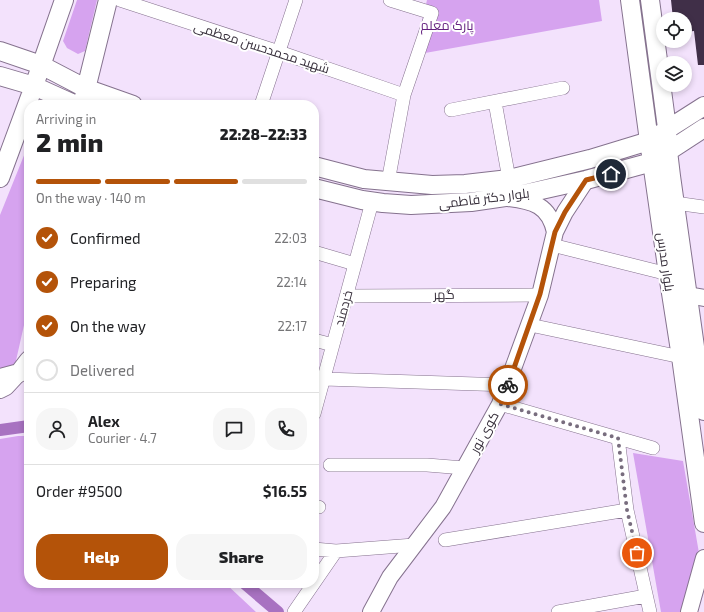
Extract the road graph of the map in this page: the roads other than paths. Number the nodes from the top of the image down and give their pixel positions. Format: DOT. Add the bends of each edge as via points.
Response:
graph roads {
  1 [pos="64,0"];
  2 [pos="108,0"];
  3 [pos="120,0"];
  4 [pos="296,0"];
  5 [pos="390,0"];
  6 [pos="630,0"];
  7 [pos="650,0"];
  8 [pos="0,51"];
  9 [pos="279,52"];
  10 [pos="41,65"];
  11 [pos="0,76"];
  12 [pos="34,86"];
  13 [pos="564,88"];
  14 [pos="404,95"];
  15 [pos="84,97"];
  16 [pos="29,100"];
  17 [pos="65,100"];
  18 [pos="102,100"];
  19 [pos="263,100"];
  20 [pos="495,102"];
  21 [pos="704,106"];
  22 [pos="451,110"];
  23 [pos="24,112"];
  24 [pos="667,128"];
  25 [pos="704,128"];
  26 [pos="649,141"];
  27 [pos="668,151"];
  28 [pos="652,162"];
  29 [pos="319,167"];
  30 [pos="1,173"];
  31 [pos="509,179"];
  32 [pos="586,180"];
  33 [pos="388,182"];
  34 [pos="319,189"];
  35 [pos="502,197"];
  36 [pos="372,202"];
  37 [pos="675,203"];
  38 [pos="704,207"];
  39 [pos="553,239"];
  40 [pos="319,253"];
  41 [pos="356,264"];
  42 [pos="668,274"];
  43 [pos="540,294"];
  44 [pos="347,296"];
  45 [pos="696,296"];
  46 [pos="530,325"];
  47 [pos="319,341"];
  48 [pos="333,345"];
  49 [pos="681,357"];
  50 [pos="24,366"];
  51 [pos="701,373"];
  52 [pos="0,378"];
  53 [pos="324,378"];
  54 [pos="508,384"];
  55 [pos="0,390"];
  56 [pos="319,396"];
  57 [pos="500,404"];
  58 [pos="704,411"];
  59 [pos="618,438"];
  60 [pos="653,448"];
  61 [pos="699,453"];
  62 [pos="330,465"];
  63 [pos="464,468"];
  64 [pos="627,510"];
  65 [pos="704,523"];
  66 [pos="445,540"];
  67 [pos="414,545"];
  68 [pos="319,549"];
  69 [pos="336,551"];
  70 [pos="704,558"];
  71 [pos="319,576"];
  72 [pos="311,588"];
  73 [pos="646,596"];
  74 [pos="294,612"];
  75 [pos="371,612"];
  76 [pos="558,612"];
  77 [pos="650,612"];
  78 [pos="689,612"];
  1 -- 10 [label="main road"];
  2 -- 15 [label="main road"];
  3 -- 9 [label="street, شهید محمدحسن معظمی"];
  4 -- 9 [label="street"];
  5 -- 14 [label="street" via="432,13"];
  6 -- 26 [label="main road, بلوار مدرس"];
  7 -- 24 [label="main road, بلوار مدرس"];
  8 -- 10 [label="main road"];
  9 -- 14 [label="street, شهید محمدحسن معظمی"];
  9 -- 19 [label="street"];
  10 -- 12 [label="main road"];
  10 -- 15 [label="main road"];
  11 -- 12 [label="main road"];
  12 -- 16 [label="main road"];
  12 -- 17 [label="main road"];
  13 -- 20 [label="street"];
  14 -- 33 [label="street"];
  15 -- 18 [label="main road"];
  20 -- 22 [label="street"];
  20 -- 31 [label="street"];
  21 -- 24 [label="main road"];
  23 -- 30 [label="main road"];
  24 -- 26 [label="main road, بلوار دکتر فاطمی"];
  24 -- 27 [label="main road, بلوار مدرس"];
  25 -- 27 [label="main road"];
  26 -- 28 [label="main road, بلوار مدرس"];
  26 -- 31 [label="main road, بلوار دکتر فاطمی"];
  27 -- 28 [label="main road, بلوار دکتر فاطمی"];
  27 -- 37 [label="main road, بلوار مدرس"];
  28 -- 32 [label="main road, بلوار دکتر فاطمی"];
  28 -- 42 [label="main road, بلوار مدرس"];
  29 -- 33 [label="main road, بلوار دکتر فاطمی" via="364,179"];
  31 -- 33 [label="main road, بلوار دکتر فاطمی" via="432,186"];
  32 -- 35 [label="main road, بلوار دکتر فاطمی" via="547,190"];
  32 -- 39 [label="street, کوی نور" via="565,212"];
  34 -- 36 [label="main road, بلوار دکتر فاطمی"];
  35 -- 36 [label="main road, بلوار دکتر فاطمی" via="441,204"];
  35 -- 39 [label="street" via="525,200 538,205 548,213 553,223"];
  36 -- 41 [label="street, خردمند"];
  37 -- 38 [label="street"];
  37 -- 45 [label="main road, بلوار مدرس"];
  39 -- 42 [label="street"];
  39 -- 43 [label="street, کوی نور"];
  40 -- 41 [label="street"];
  41 -- 44 [label="street, خردمند"];
  42 -- 49 [label="main road, بلوار مدرس"];
  43 -- 44 [label="street, گهر"];
  43 -- 46 [label="street, کوی نور"];
  44 -- 48 [label="street, خردمند"];
  45 -- 51 [label="main road, بلوار مدرس"];
  46 -- 49 [label="street"];
  46 -- 54 [label="street, کوی نور"];
  47 -- 48 [label="street"];
  48 -- 53 [label="street, خردمند"];
  49 -- 61 [label="main road, بلوار مدرس"];
  50 -- 52 [label="main road"];
  50 -- 55 [label="street" via="6,387"];
  51 -- 58 [label="main road, بلوار مدرس"];
  53 -- 54 [label="street"];
  53 -- 56 [label="street, خردمند"];
  54 -- 57 [label="street, کوی نور"];
  57 -- 59 [label="street"];
  57 -- 63 [label="street, کوی نور"];
  59 -- 60 [label="street"];
  59 -- 64 [label="street"];
  61 -- 65 [label="main road, بلوار مدرس"];
  62 -- 63 [label="street" via="427,465"];
  63 -- 67 [label="street, کوی نور" via="443,507"];
  64 -- 66 [label="street"];
  64 -- 73 [label="street"];
  67 -- 69 [label="street"];
  67 -- 75 [label="street, کوی نور" via="390,577"];
  68 -- 69 [label="street"];
  69 -- 71 [label="street"];
  70 -- 78 [label="street"];
  72 -- 74 [label="street"];
  73 -- 76 [label="street"];
  73 -- 77 [label="street"];
}
